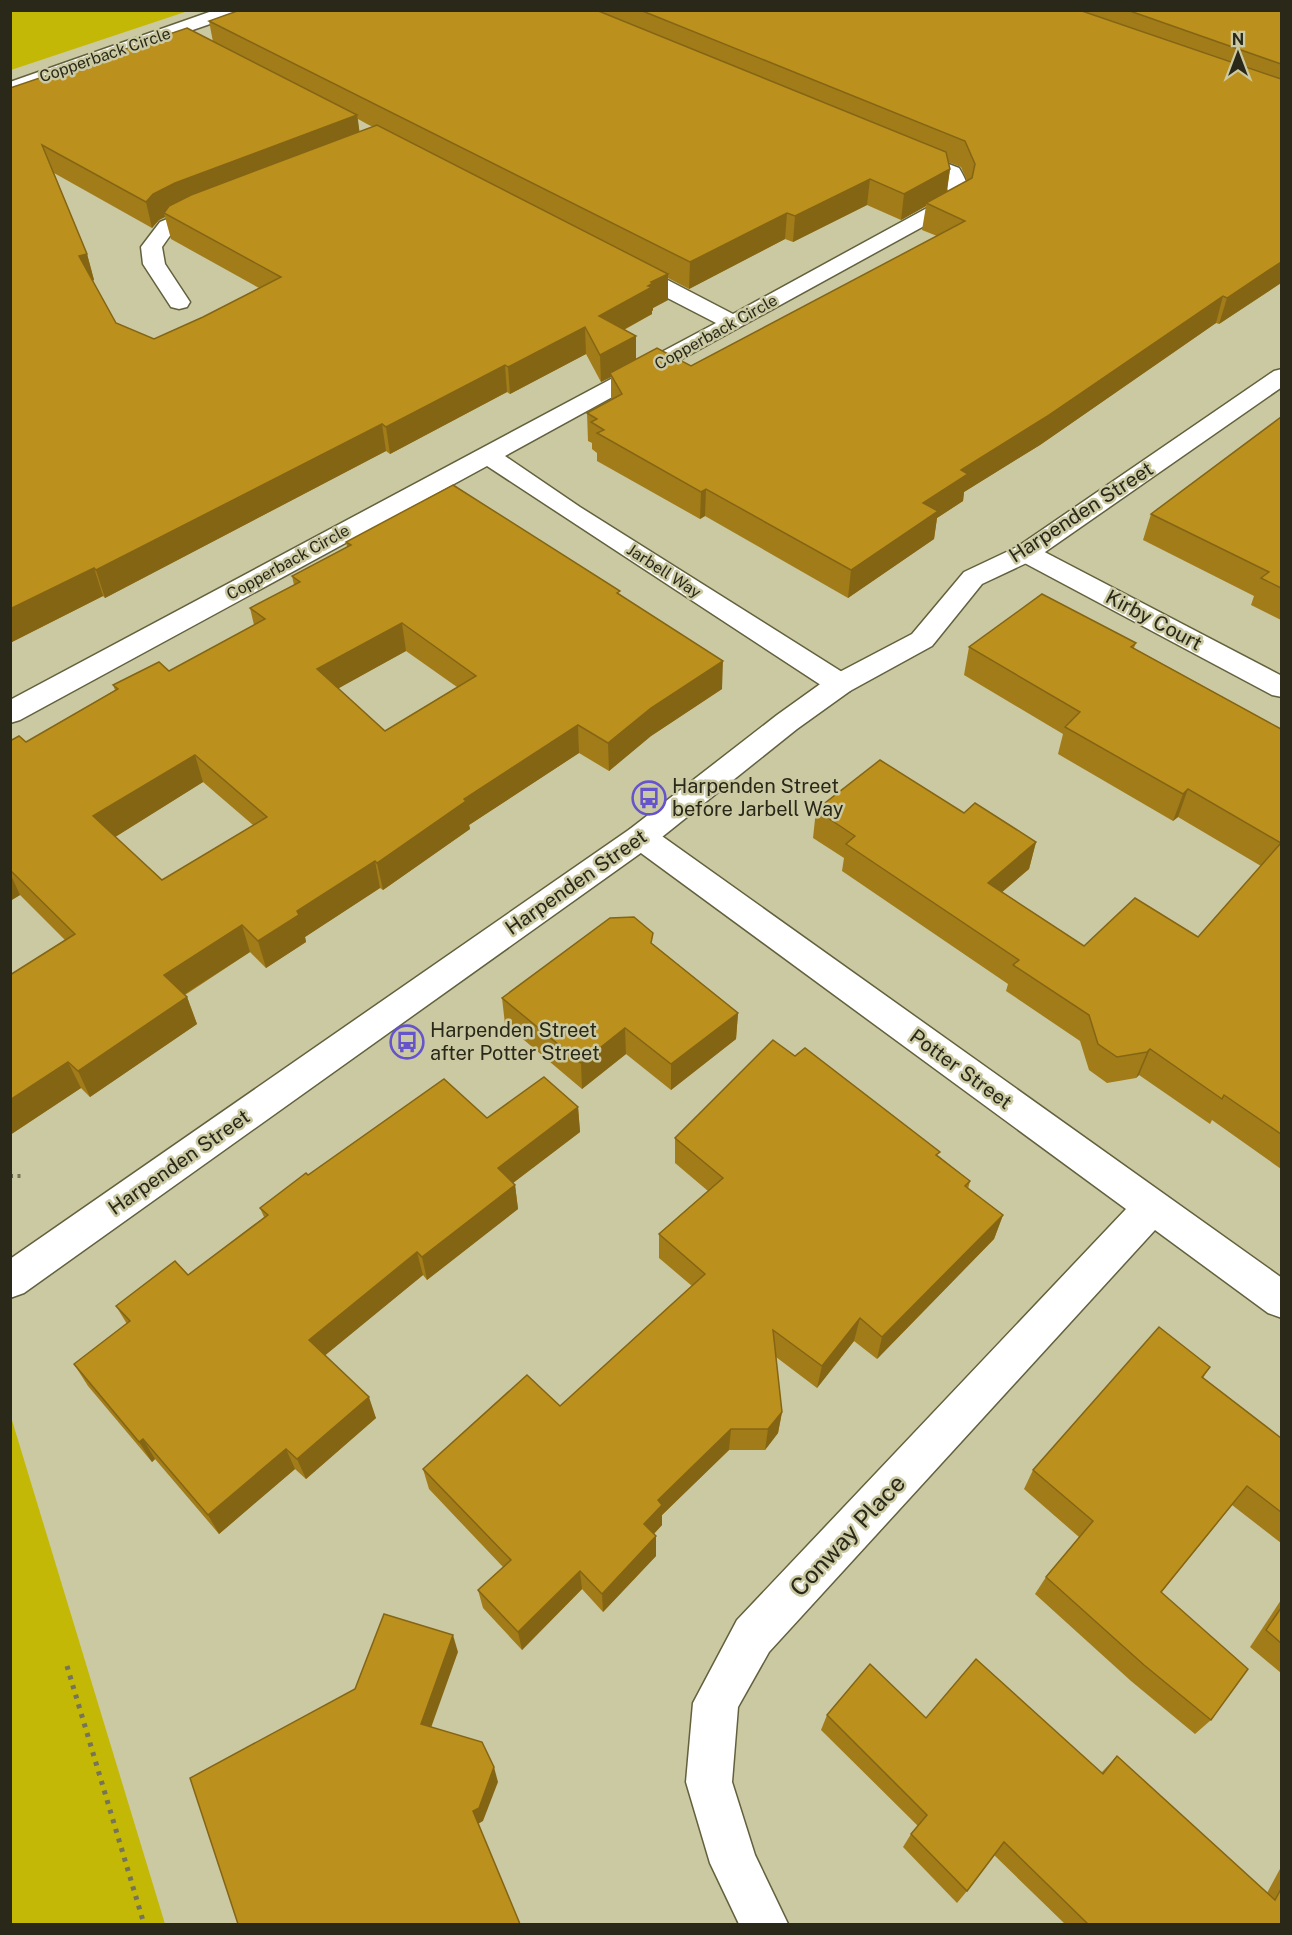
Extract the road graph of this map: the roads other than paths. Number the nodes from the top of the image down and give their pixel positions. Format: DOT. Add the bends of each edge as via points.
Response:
graph roads {
  1 [pos="233,10"];
  2 [pos="170,32"];
  3 [pos="197,46"];
  4 [pos="10,88"];
  5 [pos="890,147"];
  6 [pos="227,201"];
  7 [pos="615,262"];
  8 [pos="179,302"];
  9 [pos="731,322"];
  10 [pos="1281,376"];
  11 [pos="489,456"];
  12 [pos="1026,553"];
  13 [pos="840,684"];
  14 [pos="1281,688"];
  15 [pos="10,713"];
  16 [pos="641,837"];
  17 [pos="1152,1207"];
  18 [pos="10,1281"];
  19 [pos="1281,1301"];
  20 [pos="764,1924"];
  1 -- 2 [label="street, Copperback Circle"];
  2 -- 3 [label="street"];
  2 -- 4 [label="street, Copperback Circle"];
  5 -- 9 [label="street, Copperback Circle" via="952,172 959,199"];
  6 -- 8 [label="street" via="167,226 151,247 154,264"];
  7 -- 9 [label="street"];
  9 -- 11 [label="street, Copperback Circle"];
  10 -- 12 [label="street, Harpenden Street"];
  11 -- 13 [label="street, Jarbell Way"];
  11 -- 15 [label="street, Copperback Circle"];
  12 -- 13 [label="street, Harpenden Street" via="973,579 922,640"];
  12 -- 14 [label="street, Kirby Court"];
  13 -- 16 [label="street, Harpenden Street"];
  16 -- 17 [label="street, Potter Street"];
  16 -- 18 [label="street, Harpenden Street"];
  17 -- 19 [label="street, Potter Street"];
  17 -- 20 [label="street, Conway Place" via="753,1635 716,1703 709,1782 734,1863"];
}
